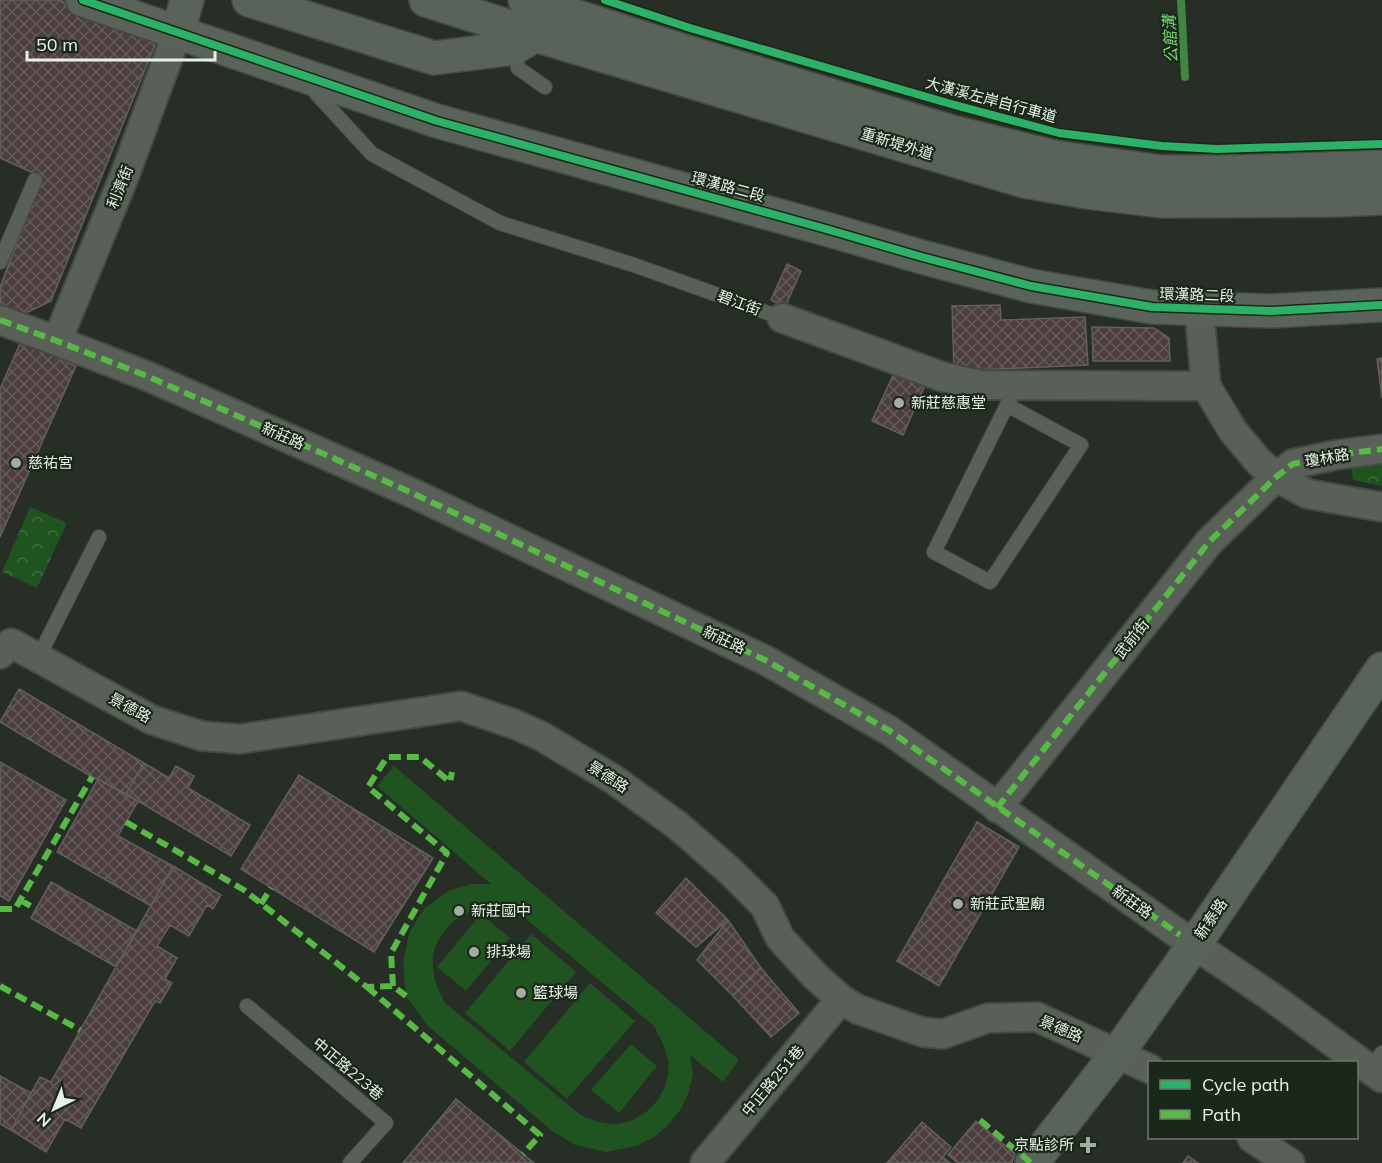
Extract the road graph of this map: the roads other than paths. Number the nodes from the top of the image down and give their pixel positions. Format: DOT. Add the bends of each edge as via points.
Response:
graph roads {
  1 [pos="83,0"];
  2 [pos="187,0"];
  3 [pos="249,0"];
  4 [pos="426,0"];
  5 [pos="525,0"];
  6 [pos="178,32"];
  7 [pos="525,41"];
  8 [pos="545,87"];
  9 [pos="316,93"];
  10 [pos="1382,167"];
  11 [pos="35,180"];
  12 [pos="1382,198"];
  13 [pos="0,262"];
  14 [pos="1382,305"];
  15 [pos="1199,308"];
  16 [pos="782,318"];
  17 [pos="0,320"];
  18 [pos="70,345"];
  19 [pos="1206,386"];
  20 [pos="1012,395"];
  21 [pos="1382,449"];
  22 [pos="1276,477"];
  23 [pos="1382,507"];
  24 [pos="99,537"];
  25 [pos="0,654"];
  26 [pos="38,658"];
  27 [pos="1382,669"];
  28 [pos="997,808"];
  29 [pos="1187,940"];
  30 [pos="841,999"];
  31 [pos="247,1006"];
  32 [pos="1117,1054"];
  33 [pos="1378,1067"];
  34 [pos="1148,1069"];
  35 [pos="1255,1139"];
  36 [pos="350,1163"];
  37 [pos="705,1163"];
  38 [pos="1032,1163"];
  39 [pos="1290,1163"];
  1 -- 6 [label="street, 環漢路二段"];
  2 -- 6 [label="street"];
  3 -- 7 [label="street" via="434,58"];
  4 -- 7 [label="street, 重新堤外道"];
  5 -- 10 [label="street, 重新堤外道" via="952,132 1054,157 1161,172"];
  6 -- 15 [label="street, 環漢路二段" via="437,121 922,257 1031,286 1152,307"];
  6 -- 18 [label="street, 利濟街" via="124,177"];
  7 -- 8 [label="lane" via="518,68"];
  7 -- 12 [label="street, 重新堤外道" via="1024,181 1161,201"];
  9 -- 16 [label="lane, 碧江街" via="372,154 500,223"];
  11 -- 13 [label="lane"];
  14 -- 15 [label="street, 環漢路二段" via="1271,311"];
  15 -- 19 [label="street"];
  16 -- 20 [label="street, 碧江街" via="943,377"];
  17 -- 18 [label="street, 新莊路"];
  18 -- 28 [label="street, 新莊路" via="410,492 765,660 890,731"];
  19 -- 20 [label="street, 碧江街"];
  19 -- 22 [label="street" via="1233,431"];
  20 -- 20 [label="lane" via="934,552 990,582 1081,445"];
  21 -- 22 [label="street, 瓊林路" via="1293,464"];
  22 -- 23 [label="street" via="1308,494"];
  22 -- 28 [label="street, 武前街" via="1209,542"];
  24 -- 26 [label="lane"];
  25 -- 26 [label="street, 景德路" via="11,643"];
  26 -- 30 [label="street, 景德路" via="152,720 202,736 240,739 461,706 514,724 613,779 677,825 765,906 780,938"];
  27 -- 29 [label="street, 新泰路"];
  28 -- 29 [label="street, 新莊路"];
  29 -- 32 [label="street, 新泰路"];
  29 -- 33 [label="street, 新莊路"];
  30 -- 32 [label="street, 景德路" via="857,1009 922,1032 943,1034 988,1018 1037,1017"];
  30 -- 37 [label="street, 中正路251巷"];
  31 -- 36 [label="lane, 中正路223巷" via="386,1123"];
  32 -- 34 [label="street, 景德路"];
  32 -- 38 [label="street, 新泰路"];
  35 -- 39 [label="street"];
}
